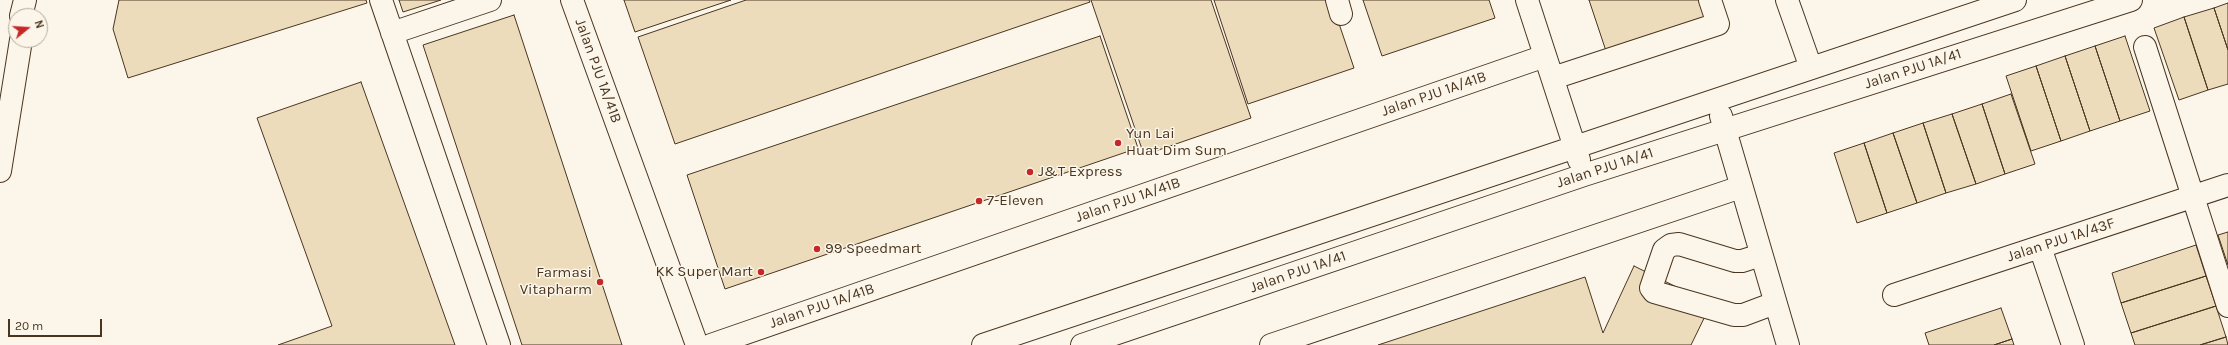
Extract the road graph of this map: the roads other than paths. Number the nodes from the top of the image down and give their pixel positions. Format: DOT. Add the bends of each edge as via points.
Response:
graph roads {
  1 [pos="381,0"];
  2 [pos="490,0"];
  3 [pos="1527,0"];
  4 [pos="1710,0"];
  5 [pos="1787,0"];
  6 [pos="2015,0"];
  7 [pos="2130,0"];
  8 [pos="575,7"];
  9 [pos="392,33"];
  10 [pos="2145,47"];
  11 [pos="11,48"];
  12 [pos="20,48"];
  13 [pos="1545,56"];
  14 [pos="5,61"];
  15 [pos="1811,68"];
  16 [pos="1553,78"];
  17 [pos="1715,100"];
  18 [pos="0,102"];
  19 [pos="1725,129"];
  20 [pos="1575,147"];
  21 [pos="0,171"];
  22 [pos="1584,175"];
  23 [pos="2228,185"];
  24 [pos="1741,187"];
  25 [pos="2193,197"];
  26 [pos="2040,247"];
  27 [pos="1761,255"];
  28 [pos="1894,295"];
  29 [pos="1776,303"];
  30 [pos="2228,306"];
  31 [pos="499,345"];
  32 [pos="696,345"];
  33 [pos="711,345"];
  34 [pos="984,345"];
  35 [pos="1082,345"];
  36 [pos="1271,345"];
  37 [pos="1788,345"];
  38 [pos="2073,345"];
  1 -- 9 [label="street"];
  2 -- 9 [label="street"];
  3 -- 13 [label="street"];
  4 -- 16 [label="street" via="1718,24"];
  5 -- 15 [label="street"];
  6 -- 15 [label="street, Jalan PJU 1A/41"];
  7 -- 19 [label="street, Jalan PJU 1A/41"];
  8 -- 32 [label="street, Jalan PJU 1A/41B"];
  9 -- 31 [label="street"];
  10 -- 25 [label="street"];
  11 -- 14 [label="street"];
  12 -- 21 [label="street"];
  13 -- 16 [label="street"];
  13 -- 33 [label="street, Jalan PJU 1A/41B"];
  14 -- 18 [label="street"];
  15 -- 17 [label="street, Jalan PJU 1A/41"];
  16 -- 20 [label="street"];
  17 -- 19 [label="street"];
  17 -- 20 [label="street, Jalan PJU 1A/41"];
  19 -- 22 [label="street, Jalan PJU 1A/41"];
  19 -- 24 [label="street"];
  20 -- 22 [label="street"];
  20 -- 34 [label="street, Jalan PJU 1A/41"];
  22 -- 35 [label="street, Jalan PJU 1A/41"];
  23 -- 25 [label="street, Jalan PJU 1A/43F"];
  24 -- 27 [label="street"];
  24 -- 36 [label="street"];
  25 -- 26 [label="street, Jalan PJU 1A/43F"];
  25 -- 30 [label="street"];
  26 -- 28 [label="street, Jalan PJU 1A/43F"];
  26 -- 38 [label="street"];
  27 -- 29 [label="street"];
  27 -- 29 [label="street" via="1736,261 1679,244 1671,245 1664,250 1651,288 1654,292 1734,315 1743,315"];
  29 -- 37 [label="street"];
}
